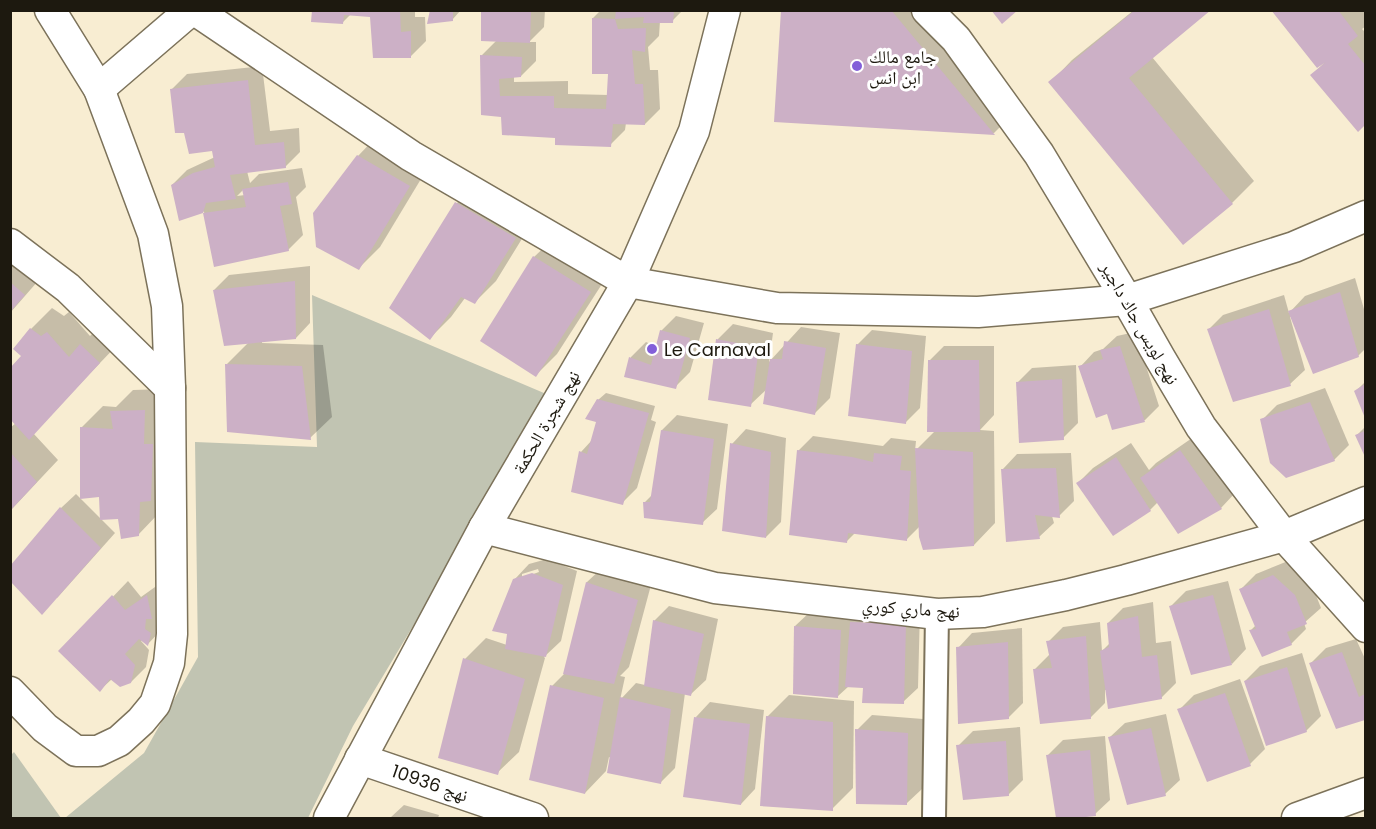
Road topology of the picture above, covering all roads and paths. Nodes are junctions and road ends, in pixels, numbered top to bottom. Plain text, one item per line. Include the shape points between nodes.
1 (50, 10) edge
2 (193, 10) edge
3 (725, 10) edge
4 (927, 10) edge
5 (99, 89) junction
6 (1365, 216) edge
7 (10, 244) edge
8 (628, 282) junction
9 (1127, 300) junction
10 (170, 388) junction
11 (1365, 502) edge
12 (484, 528) junction
13 (1284, 536) junction
14 (937, 614) junction
15 (1365, 627) edge
16 (10, 692) edge
17 (360, 759) junction
18 (1365, 793) edge
19 (328, 819) edge
20 (533, 819) edge
21 (934, 819) edge
22 (1297, 819) edge

1 - 5 street
2 - 5 street
2 - 8 street via 411,156
3 - 8 street, نهج شجرة الحكمة via 694,131
4 - 9 street, نهج لويس جاك داجير via 956,39 1039,153
5 - 10 street via 153,234 167,306
6 - 9 street via 1294,248
7 - 10 street via 68,288
8 - 9 street via 777,308 978,312
8 - 12 street, نهج شجرة الحكمة
9 - 13 street, نهج لويس جاك داجير via 1201,427
10 - 16 street via 172,634 169,663 155,704 119,741 98,751 76,752 45,728
11 - 13 street, نهج ماري كوري
12 - 14 street, نهج ماري كوري via 715,588
12 - 17 street, نهج شجرة الحكمة
13 - 14 street, نهج ماري كوري via 1066,595 983,612
13 - 15 street, نهج لويس جاك داجير
14 - 21 street
17 - 19 street, نهج شجرة الحكمة
17 - 20 street, نهج 10936
18 - 22 street

